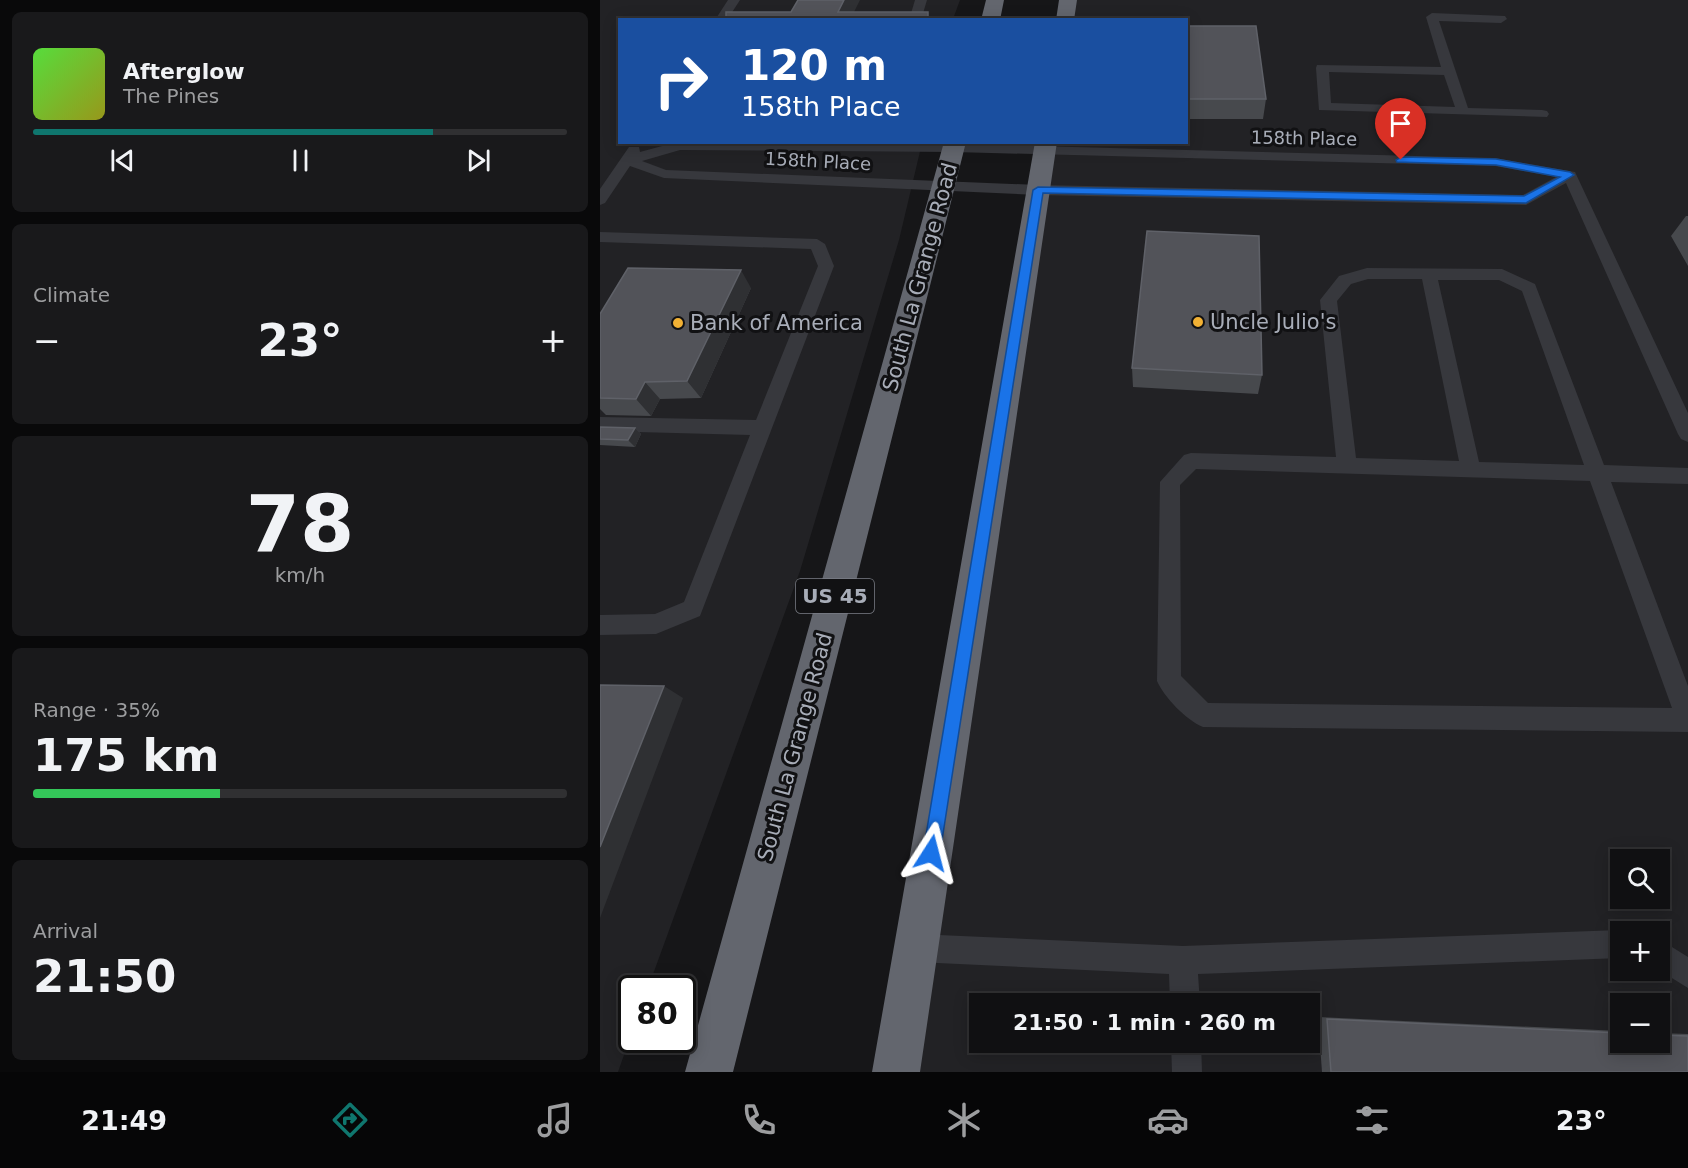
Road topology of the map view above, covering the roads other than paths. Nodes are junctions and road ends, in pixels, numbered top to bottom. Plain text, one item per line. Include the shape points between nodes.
1 (734, 0) edge
2 (921, 0) edge
3 (995, 0) edge
4 (1068, 0) edge
5 (722, 18) edge
6 (916, 18) edge
7 (990, 18) edge
8 (1065, 18) edge
9 (1501, 19) dead end
10 (1449, 71) junction
11 (1463, 111) junction
12 (1542, 114) dead end
13 (638, 144) edge
14 (1046, 147) edge
15 (951, 159) edge
16 (627, 160) junction
17 (1570, 175) junction
18 (1038, 190) junction
19 (600, 200) edge
20 (600, 237) edge
21 (1429, 274) junction
22 (600, 424) edge
23 (763, 428) junction
24 (1688, 434) edge
25 (1347, 465) junction
26 (1471, 470) junction
27 (1597, 473) junction
28 (1688, 476) edge
29 (600, 625) edge
30 (1688, 719) edge
31 (1610, 944) edge
32 (916, 948) junction
33 (1183, 960) junction
34 (1670, 961) edge
35 (1688, 974) edge
36 (1184, 993) edge
37 (1186, 1053) edge
38 (709, 1072) edge
39 (896, 1072) edge
40 (1187, 1072) edge

1 - 5 lane
2 - 6 lane
3 - 7 highway
4 - 8 highway
9 - 10 lane via 1432,16
10 - 11 lane
10 - 11 lane via 1322,68 1324,107
11 - 12 lane
13 - 16 lane
14 - 15 lane, 158th Place
14 - 17 lane, 158th Place via 1496,162
14 - 18 highway
15 - 16 lane, 158th Place via 680,146
15 - 16 lane, 158th Place via 664,174
15 - 18 lane, 158th Place
15 - 38 highway, South La Grange Road / US 45
16 - 19 lane
17 - 18 lane, 158th Place via 1526,200
17 - 24 lane
18 - 32 highway
20 - 23 lane via 817,244 826,266
21 - 25 lane via 1367,273 1345,280 1328,300
21 - 26 lane
21 - 27 lane via 1502,275 1529,288
22 - 23 lane
23 - 29 lane via 692,609 656,624
25 - 26 lane
25 - 30 lane via 1191,461 1170,482 1169,681 1203,715
26 - 27 lane
27 - 28 lane
27 - 30 lane
31 - 33 lane
32 - 33 lane
32 - 39 highway
33 - 36 lane
34 - 35 lane
37 - 40 lane

